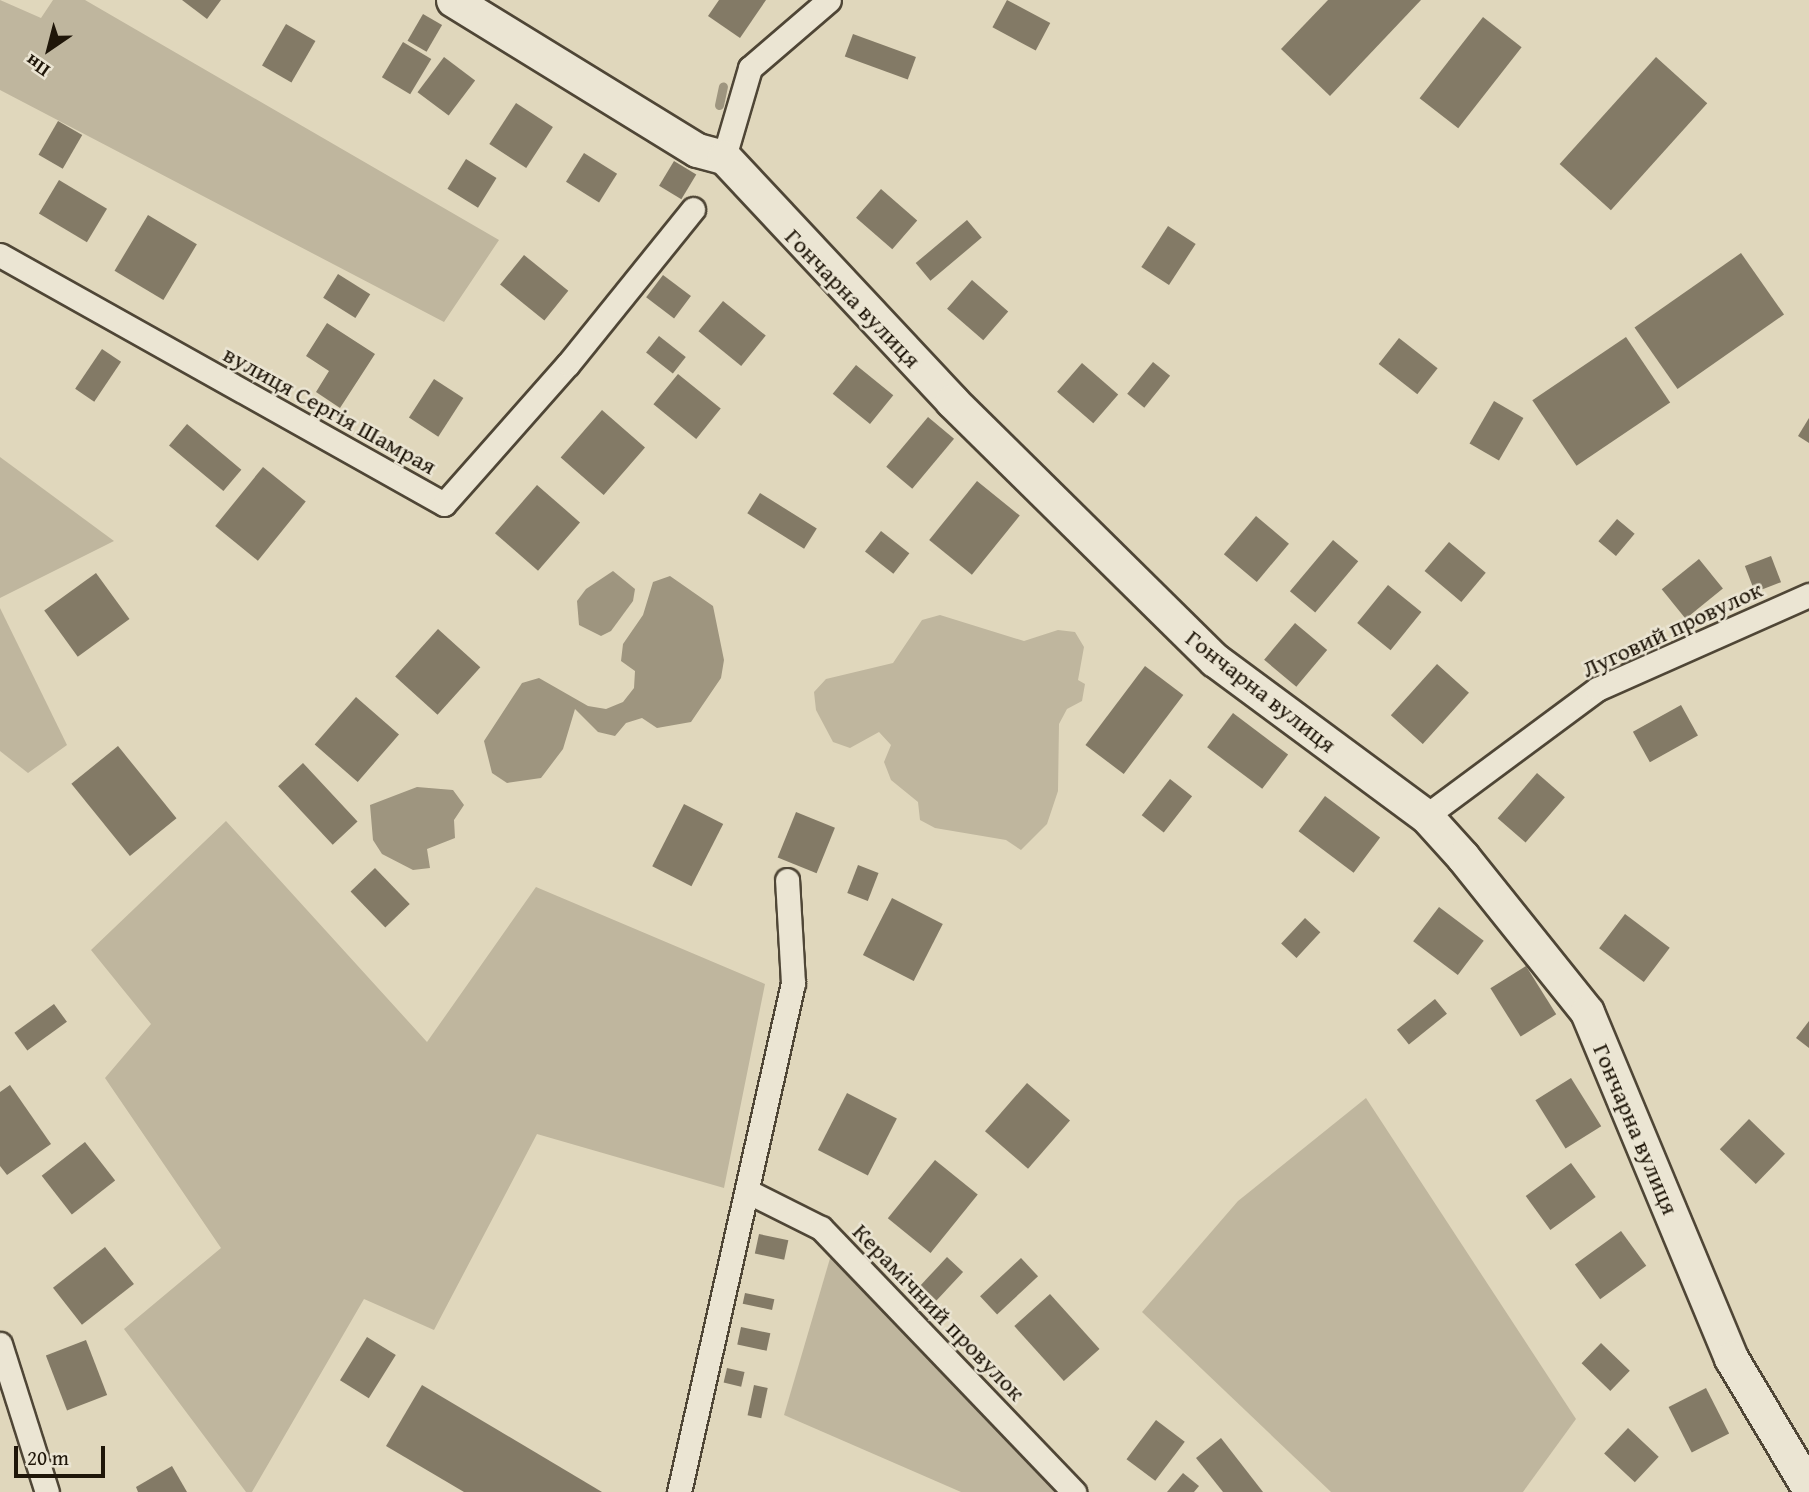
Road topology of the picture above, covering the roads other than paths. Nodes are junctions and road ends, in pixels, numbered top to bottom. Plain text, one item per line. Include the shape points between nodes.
1 (453, 0) edge
2 (829, 0) edge
3 (724, 158) junction
4 (692, 209) dead end
5 (0, 255) edge
6 (1809, 595) edge
7 (1426, 817) junction
8 (787, 880) dead end
9 (749, 1192) junction
10 (0, 1344) edge
11 (1809, 1489) edge
12 (47, 1492) edge
13 (679, 1492) edge
14 (1074, 1492) edge

1 - 3 street, Гончарна вулиця via 697,150
2 - 3 street via 750,68
3 - 7 street, Гончарна вулиця via 952,401 1215,660
4 - 5 street, вулиця Сергія Шамрая via 568,364 444,504
6 - 7 street, Луговий провулок via 1597,689
7 - 11 street, Гончарна вулиця via 1587,1012 1731,1358
8 - 9 street via 793,983 752,1150
9 - 13 street
9 - 14 street, Керамічний провулок via 821,1228
10 - 12 street

